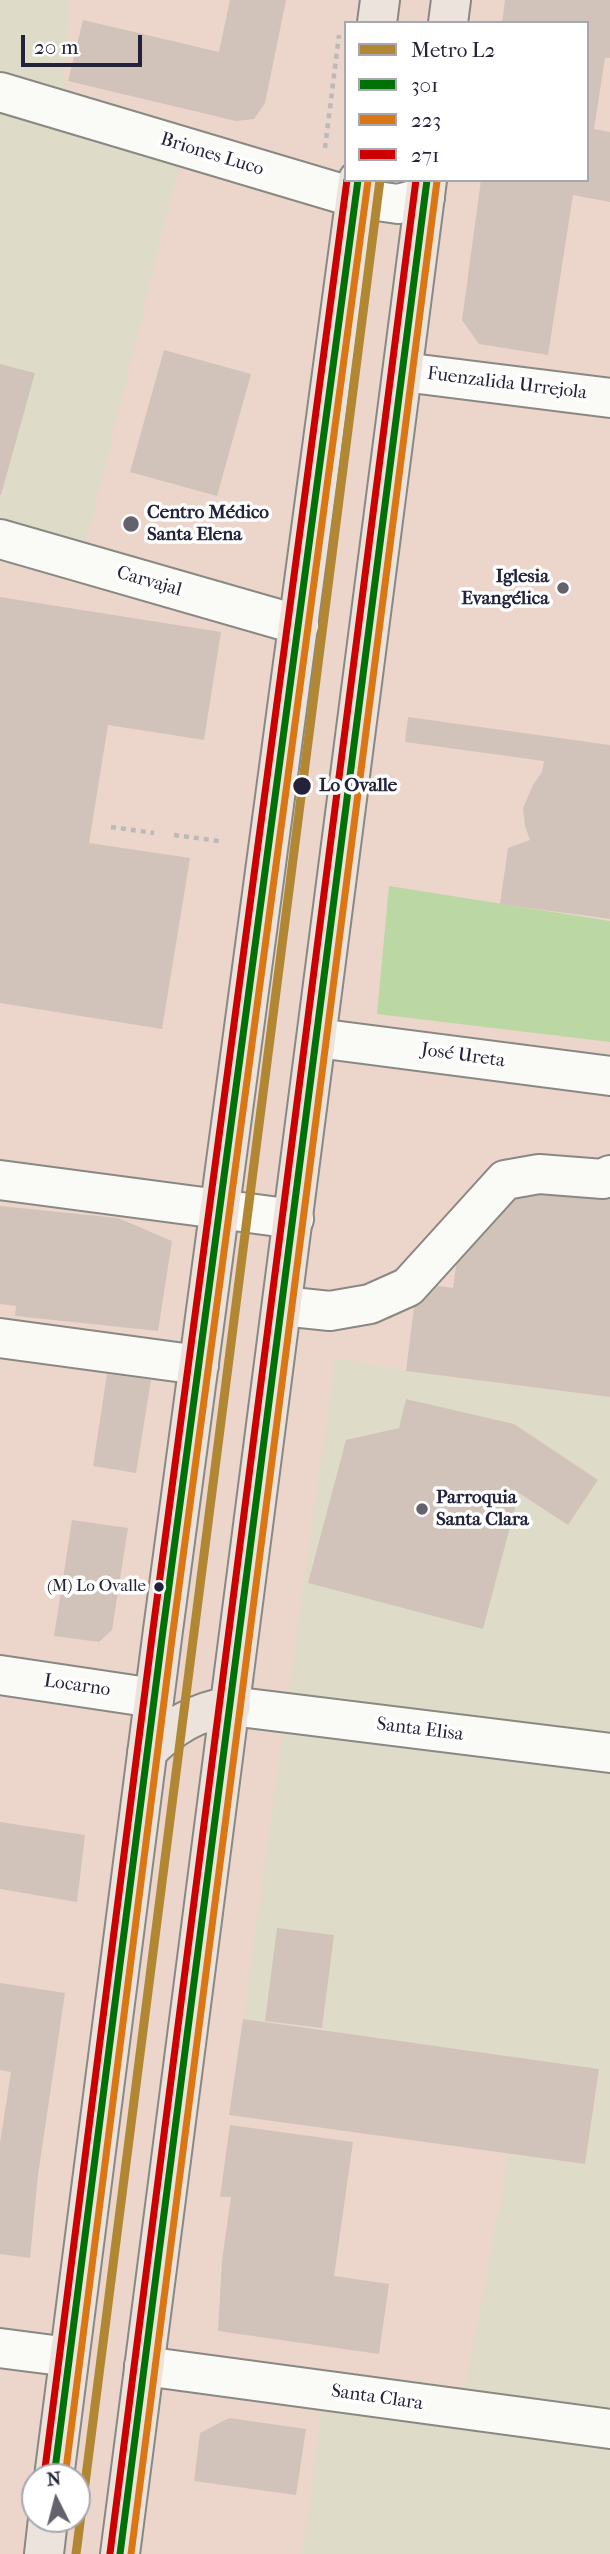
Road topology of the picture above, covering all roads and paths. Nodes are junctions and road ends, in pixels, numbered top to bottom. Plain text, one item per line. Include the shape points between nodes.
1 (380, 0) edge
2 (451, 0) edge
3 (377, 21) edge
4 (448, 21) edge
5 (0, 92) edge
6 (357, 189) edge
7 (426, 189) edge
8 (403, 372) junction
9 (610, 398) edge
10 (0, 539) edge
11 (299, 625) junction
12 (111, 827) dead end
13 (154, 833) dead end
14 (174, 835) dead end
15 (219, 841) dead end
16 (317, 1038) junction
17 (610, 1076) edge
18 (610, 1175) edge
19 (0, 1180) edge
20 (220, 1209) junction
21 (294, 1219) junction
22 (282, 1306) junction
23 (0, 1338) edge
24 (199, 1365) junction
25 (0, 1675) edge
26 (154, 1698) junction
27 (231, 1706) junction
28 (147, 1752) junction
29 (610, 1753) edge
30 (0, 2348) edge
31 (69, 2357) junction
32 (144, 2366) junction
33 (610, 2429) edge
34 (56, 2463) edge
35 (46, 2533) edge
36 (44, 2554) edge
37 (120, 2554) edge

1 - 3 main road
2 - 4 main road
5 - 6 street, Briones Luco
6 - 7 street, Briones Luco via 398,204
6 - 11 main road
7 - 8 main road
8 - 9 street, Fuenzalida Urrejola
8 - 16 main road
10 - 11 street, Carvajal
11 - 20 main road
12 - 13 path
14 - 15 path
16 - 17 street, José Ureta
16 - 21 main road
18 - 22 street via 603,1179 539,1174 505,1180 408,1287 370,1304 330,1311
19 - 20 street
20 - 21 street
20 - 24 main road
21 - 22 main road
22 - 27 main road
23 - 24 street
24 - 26 main road
25 - 26 street, Locarno
26 - 28 main road
27 - 28 main road via 188,1717
27 - 29 street, Santa Elisa
27 - 32 main road
28 - 31 main road
30 - 31 street
31 - 34 main road
32 - 33 street, Santa Clara
32 - 37 main road
35 - 36 main road

